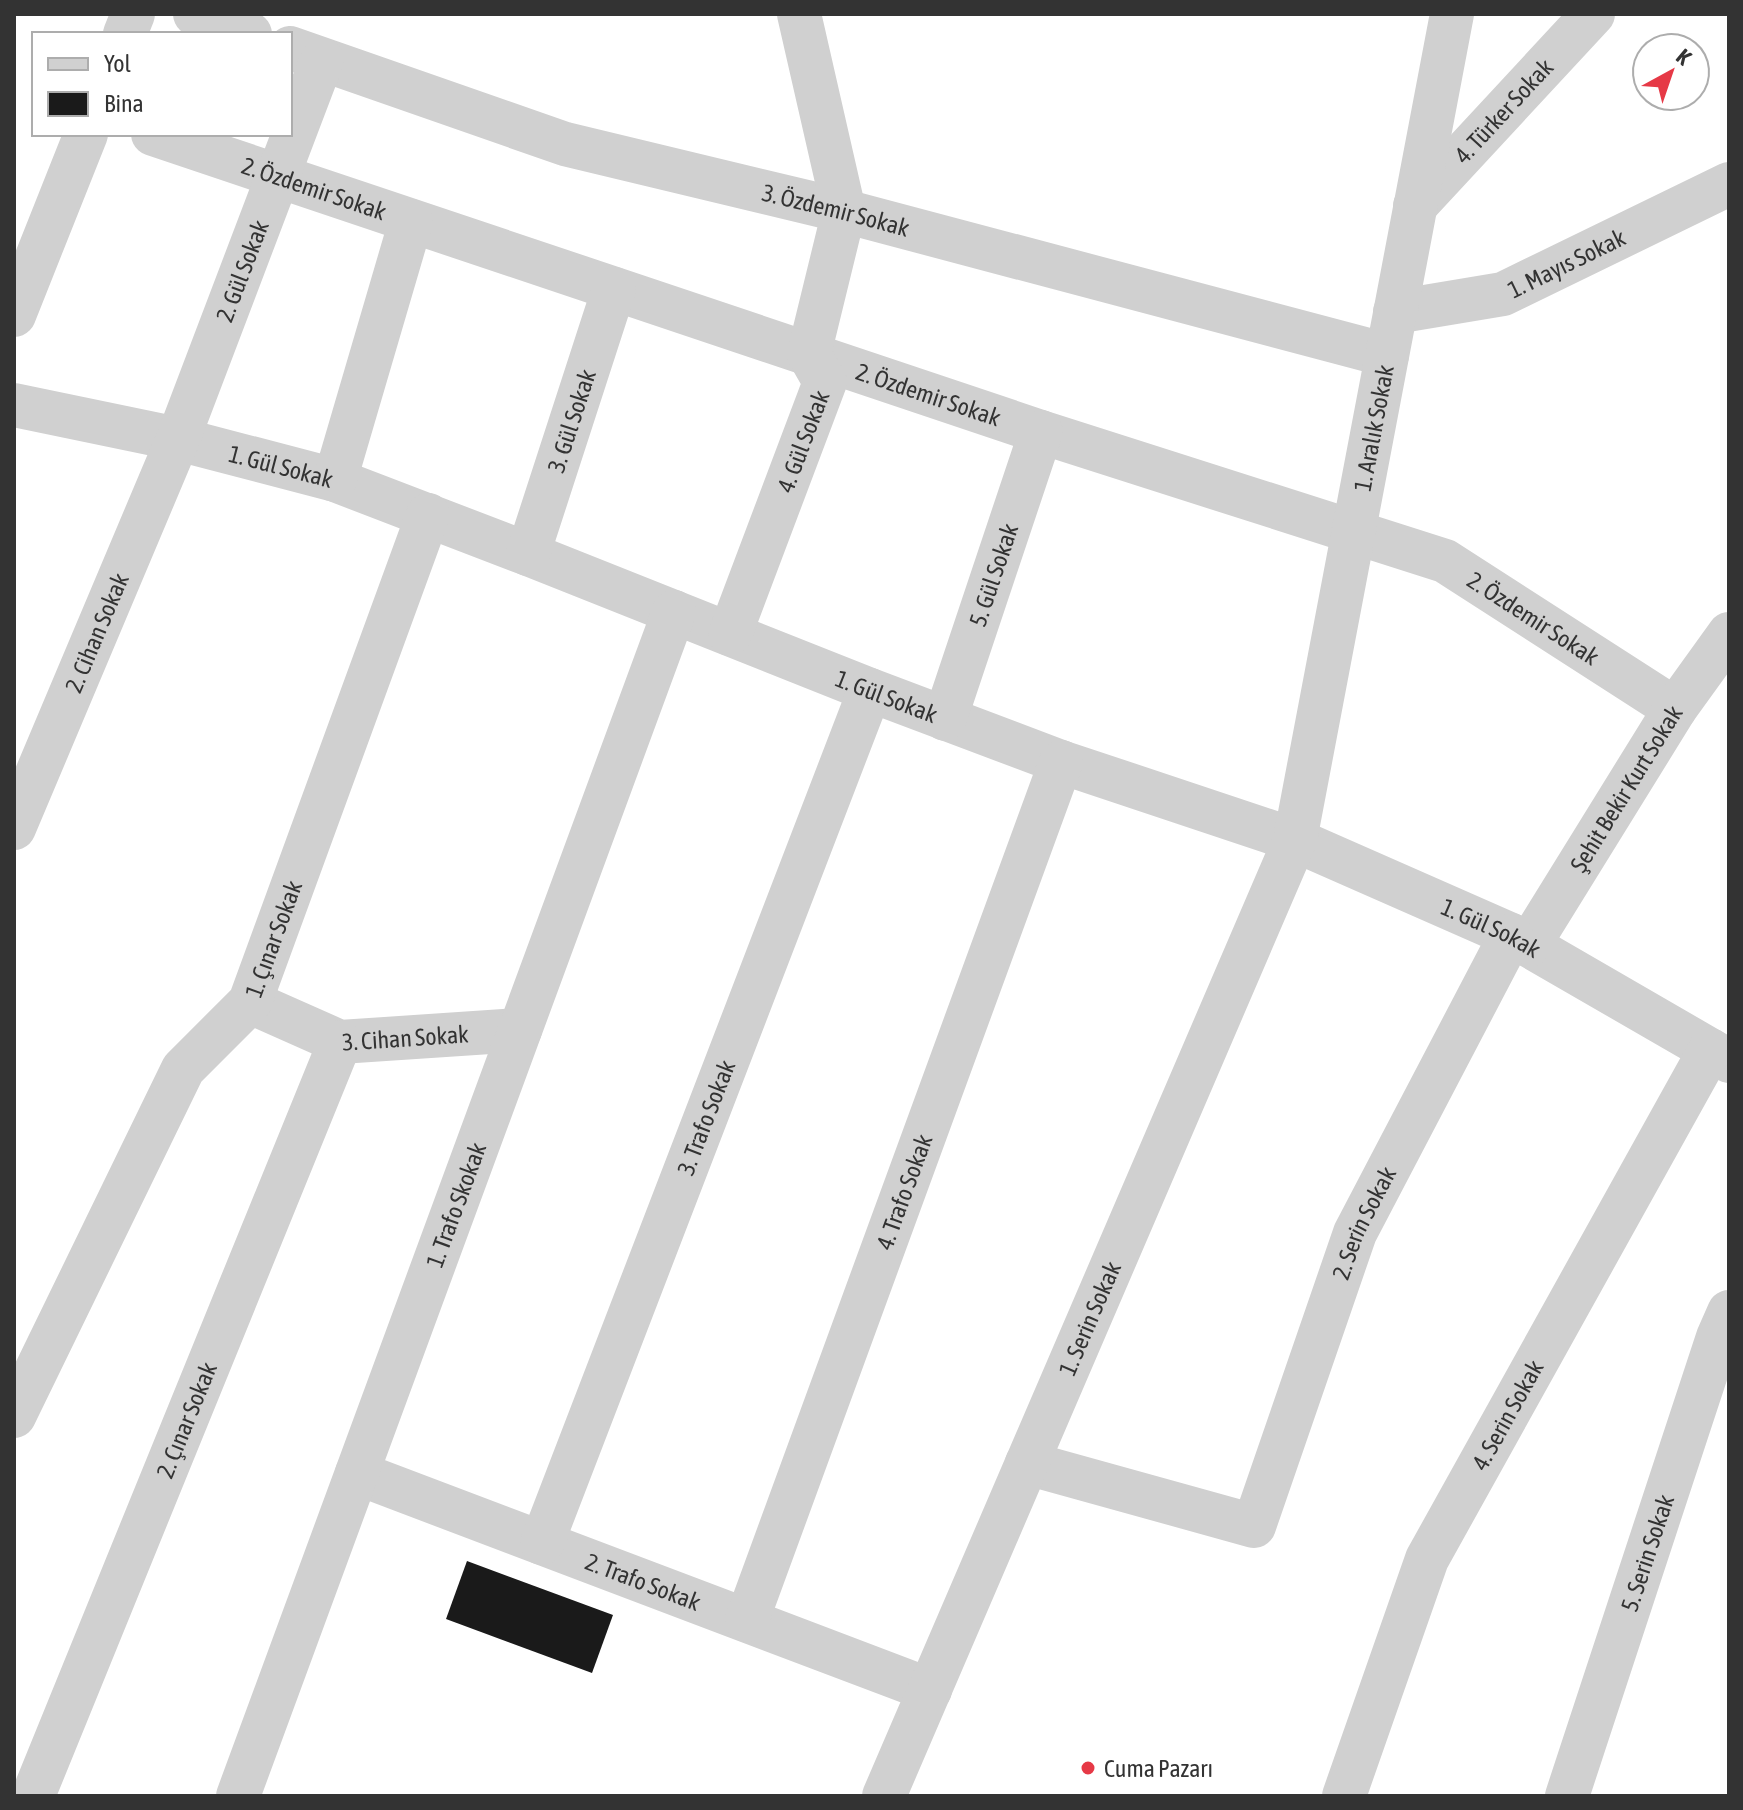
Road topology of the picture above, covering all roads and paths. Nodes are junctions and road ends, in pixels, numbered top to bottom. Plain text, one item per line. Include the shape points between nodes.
1 (195, 14) edge
2 (799, 14) edge
3 (1452, 14) edge
4 (1593, 14) edge
5 (244, 32) edge
6 (306, 54) edge
7 (292, 115) edge
8 (85, 136) edge
9 (159, 136) edge
10 (287, 136) edge
11 (278, 176) junction
12 (1729, 184) edge
13 (1415, 206) junction
14 (844, 211) junction
15 (411, 221) junction
16 (614, 289) junction
17 (1395, 312) junction
18 (14, 315) edge
19 (809, 354) junction
20 (1387, 355) junction
21 (14, 405) edge
22 (1041, 432) junction
23 (178, 439) junction
24 (335, 480) junction
25 (428, 515) junction
26 (1354, 532) junction
27 (528, 554) junction
28 (674, 612) junction
29 (730, 634) junction
30 (1729, 634) edge
31 (870, 690) junction
32 (1675, 709) junction
33 (945, 719) junction
34 (1061, 762) junction
35 (14, 828) edge
36 (1295, 840) junction
37 (1520, 940) junction
38 (250, 1002) junction
39 (520, 1030) junction
40 (340, 1042) junction
41 (1724, 1057) edge
42 (1729, 1312) edge
43 (14, 1416) edge
44 (1027, 1463) junction
45 (357, 1473) junction
46 (542, 1543) junction
47 (747, 1620) junction
48 (930, 1690) junction
49 (33, 1796) edge
50 (238, 1796) edge
51 (884, 1796) edge
52 (1344, 1796) edge
53 (1567, 1796) edge

1 - 5 street
2 - 14 street, 4. Gül Sokak
3 - 13 street, 1. Aralık Sokak
4 - 13 street, 4. Türker Sokak
6 - 7 street, 2. Gül Sokak
6 - 14 street, 3. Özdemir Sokak via 565,144
8 - 18 street
9 - 11 street, 2. Özdemir Sokak
10 - 11 street, 2. Gül Sokak
11 - 15 street, 2. Özdemir Sokak
11 - 23 street, 2. Gül Sokak
12 - 17 street, 1. Mayıs Sokak via 1503,294
13 - 17 street, 1. Aralık Sokak
14 - 19 street, 4. Gül Sokak
14 - 20 street, 3. Özdemir Sokak
15 - 16 street, 2. Özdemir Sokak
15 - 24 street
16 - 19 street, 2. Özdemir Sokak
16 - 27 street, 3. Gül Sokak
17 - 20 street, 1. Aralık Sokak
19 - 22 street, 2. Özdemir Sokak
19 - 29 street, 4. Gül Sokak via 825,382
20 - 26 street, 1. Aralık Sokak
21 - 23 street, 1. Gül Sokak
22 - 26 street, 2. Özdemir Sokak
22 - 33 street, 5. Gül Sokak
23 - 24 street, 1. Gül Sokak
23 - 35 street, 2. Cihan Sokak
24 - 25 street, 1. Gül Sokak
25 - 27 street, 1. Gül Sokak
25 - 38 street, 1. Çınar Sokak
26 - 32 street, 2. Özdemir Sokak via 1445,561
26 - 36 street, 1. Aralık Sokak
27 - 28 street, 1. Gül Sokak
28 - 29 street, 1. Gül Sokak
28 - 39 street, 1. Trafo Skokak
29 - 31 street, 1. Gül Sokak
30 - 32 street, Şehit Bekir Kurt Sokak
31 - 33 street, 1. Gül Sokak
31 - 46 street, 3. Trafo Sokak
32 - 37 street, Şehit Bekir Kurt Sokak
33 - 34 street, 1. Gül Sokak
34 - 36 street, 1. Gül Sokak
34 - 47 street, 4. Trafo Sokak
36 - 37 street, 1. Gül Sokak
36 - 44 street, 1. Serin Sokak
37 - 41 street, 1. Gül Sokak
37 - 44 street, 2. Serin Sokak via 1355,1233 1254,1526
38 - 40 street, 3. Cihan Sokak
38 - 43 street, 1. Çınar Sokak via 183,1069
39 - 40 street, 3. Cihan Sokak
39 - 45 street, 1. Trafo Skokak
40 - 49 street, 2. Çınar Sokak
41 - 52 street, 4. Serin Sokak via 1427,1559
42 - 53 street, 5. Serin Sokak
44 - 48 street, 1. Serin Sokak
45 - 46 street, 2. Trafo Sokak
45 - 50 street, 1. Trafo Skokak
46 - 47 street, 2. Trafo Sokak
47 - 48 street, 2. Trafo Sokak
48 - 51 street, 1. Serin Sokak

